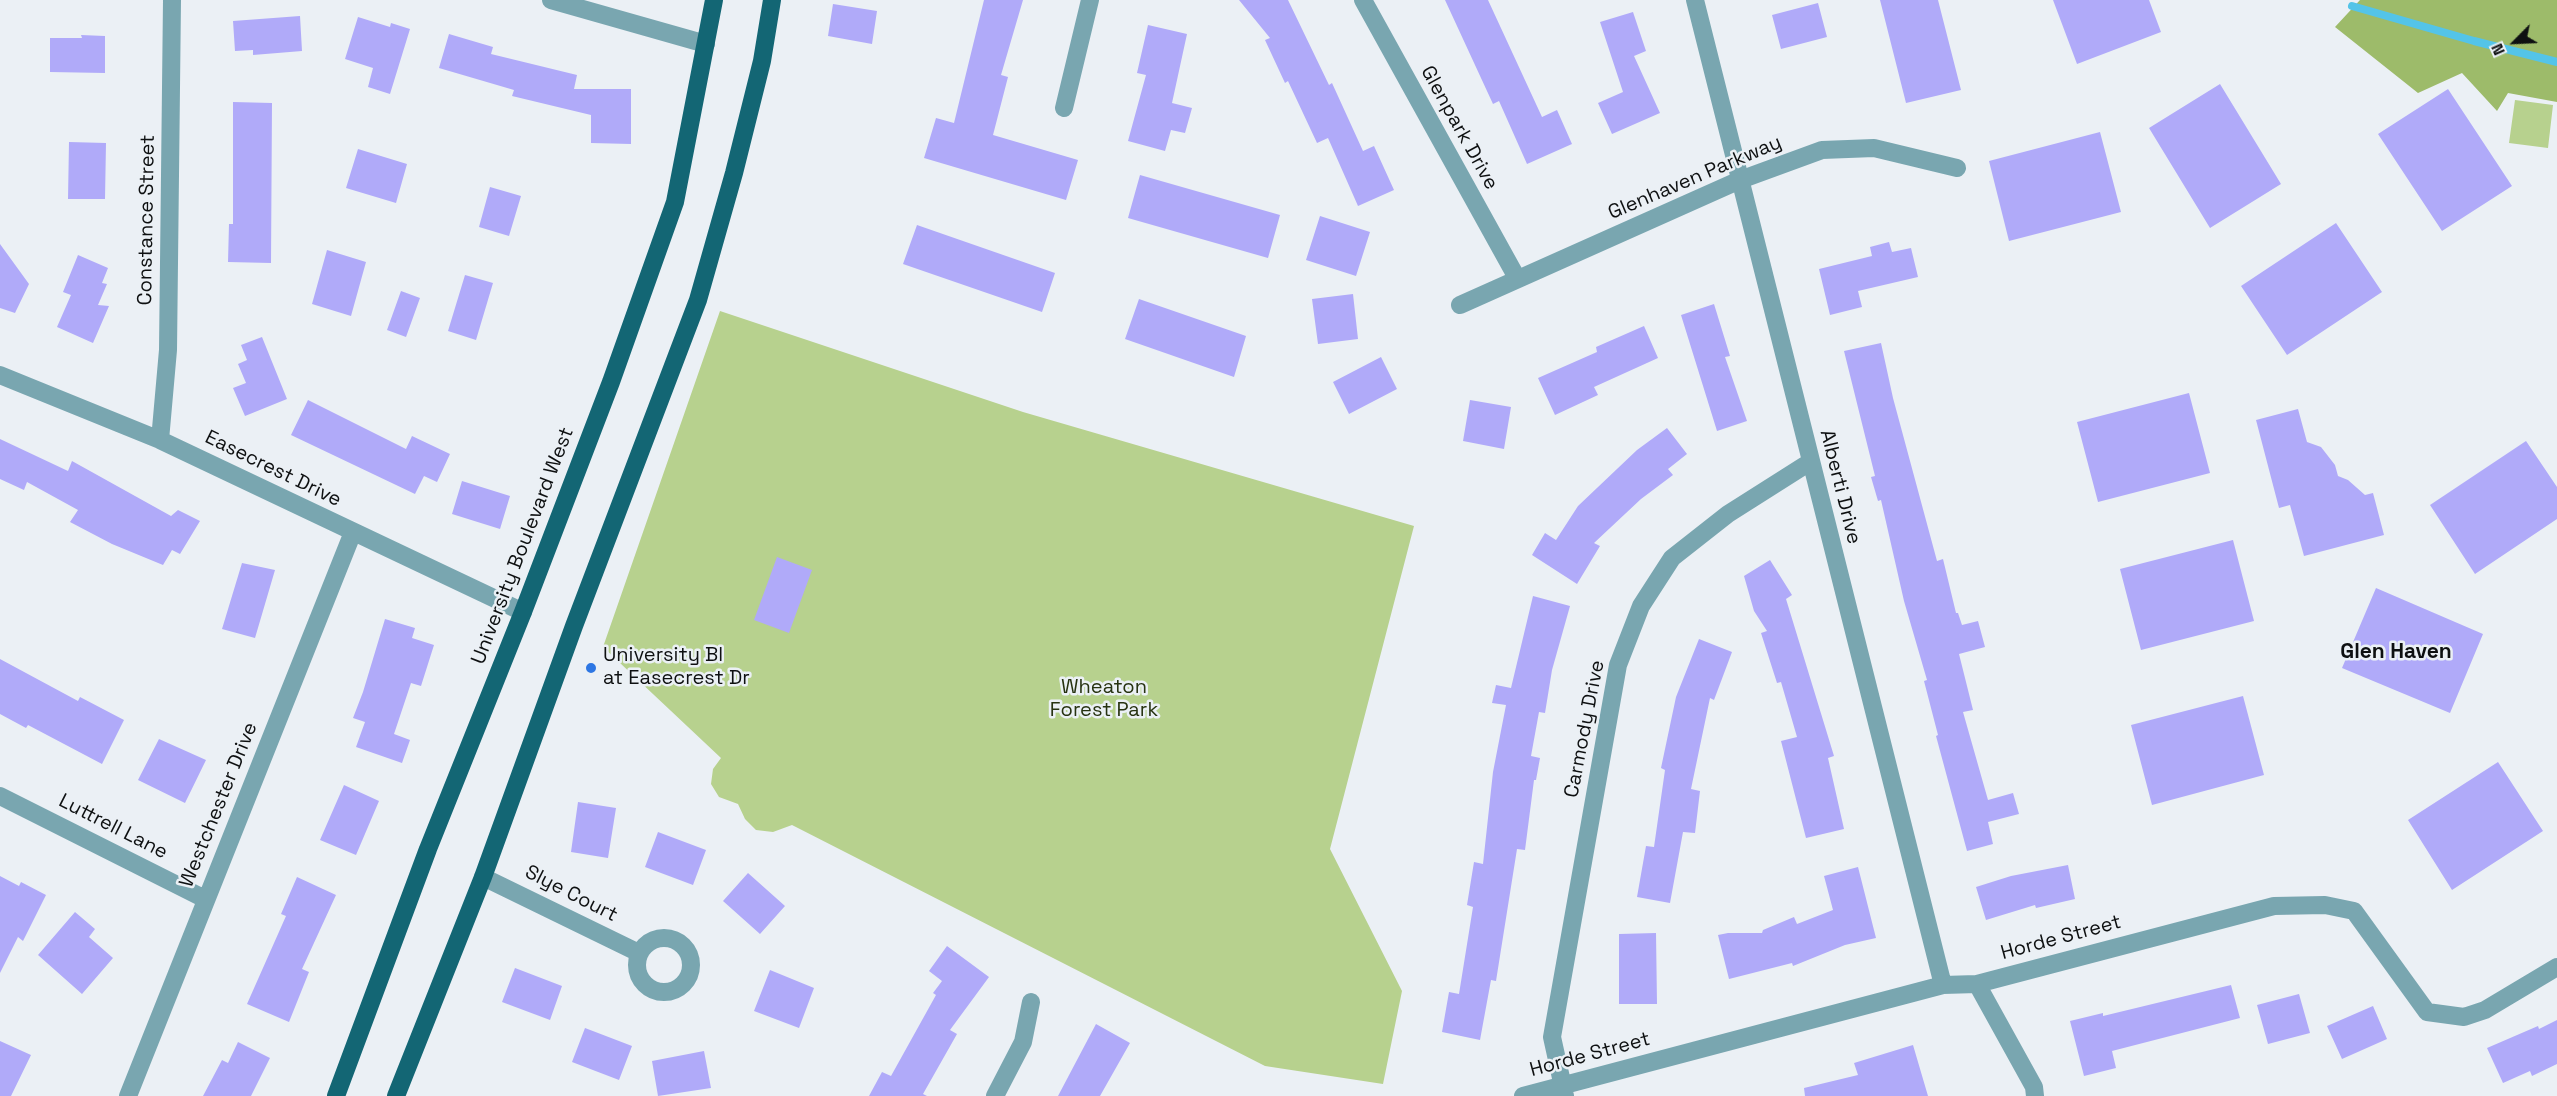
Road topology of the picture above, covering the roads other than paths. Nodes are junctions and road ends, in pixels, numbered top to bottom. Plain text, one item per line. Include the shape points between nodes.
1 (172, 0) edge
2 (551, 0) edge
3 (714, 0) edge
4 (772, 0) edge
5 (1090, 0) edge
6 (1363, 0) edge
7 (1695, 0) edge
8 (706, 44) junction
9 (1064, 108) dead end
10 (1957, 168) dead end
11 (1740, 180) junction
12 (1517, 278) junction
13 (1460, 305) dead end
14 (0, 375) edge
15 (160, 440) junction
16 (1810, 462) junction
17 (353, 532) junction
18 (523, 612) junction
19 (0, 796) edge
20 (483, 877) junction
21 (205, 899) junction
22 (639, 953) dead end
23 (2557, 967) edge
24 (1977, 984) junction
25 (1943, 985) junction
26 (1030, 1002) dead end
27 (1564, 1091) edge
28 (128, 1096) edge
29 (336, 1096) edge
30 (396, 1096) edge
31 (995, 1096) edge
32 (1523, 1096) edge
33 (2035, 1096) edge

1 - 15 street, Constance Street via 168,350
2 - 8 street
3 - 8 main road, University Boulevard West
4 - 20 main road via 757,84 699,300
5 - 9 street
6 - 12 street, Glenpark Drive
7 - 11 street, Alberti Drive
8 - 18 main road, University Boulevard West via 675,202
10 - 11 street, Glenhaven Parkway via 1874,148 1822,150
11 - 12 street, Glenhaven Parkway
11 - 16 street, Alberti Drive
12 - 13 street, Glenhaven Parkway
14 - 15 street, Easecrest Drive
15 - 17 street, Easecrest Drive
16 - 25 street, Alberti Drive
16 - 27 street, Carmody Drive via 1728,514 1672,558 1641,606 1618,665 1552,1037
17 - 18 street, Easecrest Drive
17 - 21 street, Westchester Drive
18 - 29 main road, University Boulevard West via 428,849
19 - 21 street, Luttrell Lane
20 - 22 street, Slye Court
20 - 30 main road
21 - 28 street, Westchester Drive
23 - 24 street, Horde Street via 2485,1010 2464,1017 2427,1012 2354,911 2325,905 2274,906
24 - 25 street, Horde Street
24 - 33 street via 2034,1087
25 - 27 street, Horde Street
26 - 31 street via 1023,1042
27 - 32 street, Horde Street

